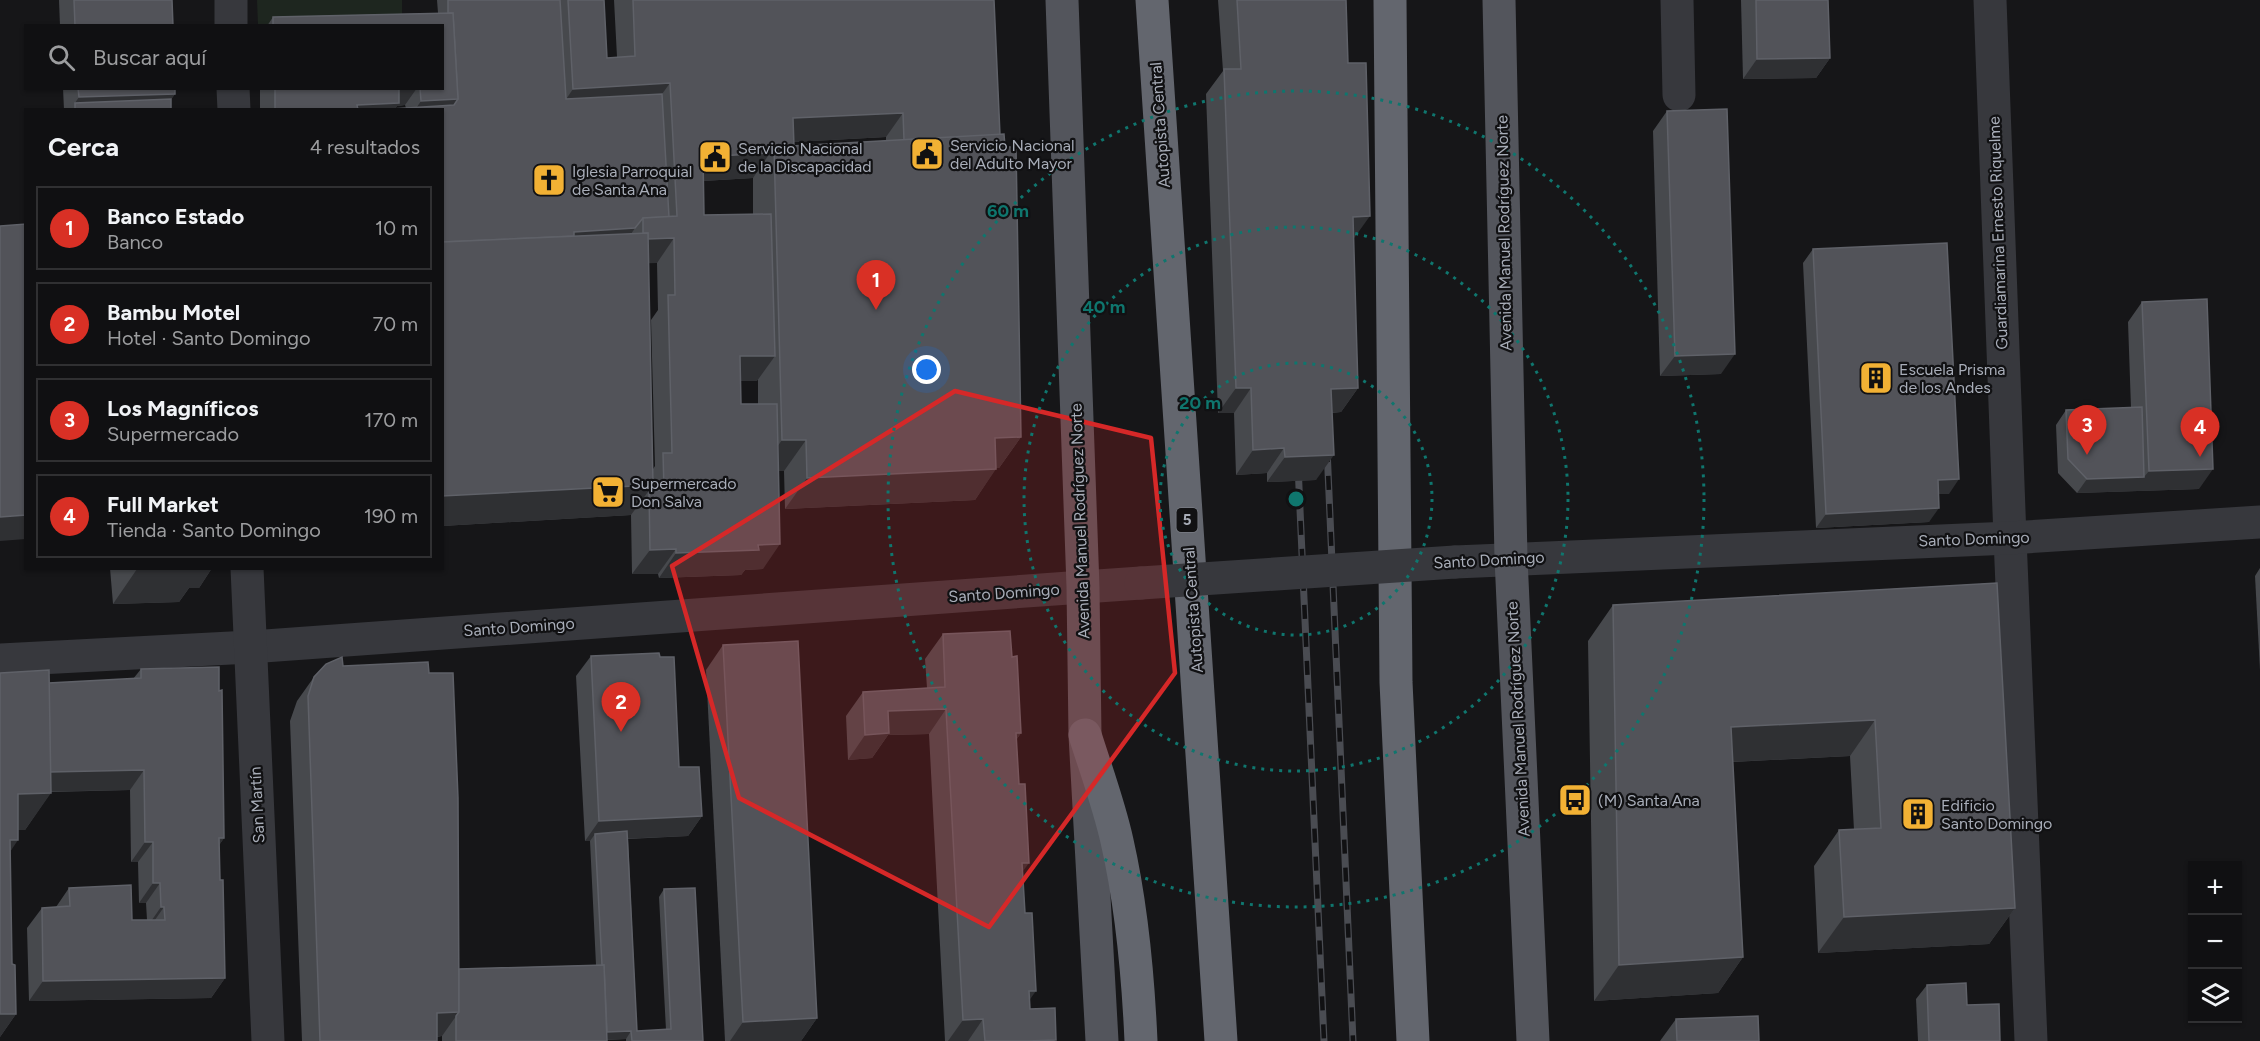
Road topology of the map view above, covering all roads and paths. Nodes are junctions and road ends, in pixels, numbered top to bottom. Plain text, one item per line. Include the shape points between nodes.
1 (231, 0) edge
2 (1062, 0) edge
3 (1152, 0) edge
4 (1390, 0) edge
5 (1498, 0) edge
6 (1677, 0) edge
7 (1990, 0) edge
8 (231, 24) edge
9 (233, 90) edge
10 (1679, 95) dead end
11 (234, 108) edge
12 (2260, 522) edge
13 (2010, 538) junction
14 (1511, 558) junction
15 (248, 570) edge
16 (1083, 587) junction
17 (250, 647) junction
18 (0, 660) edge
19 (1085, 735) junction
20 (268, 1041) edge
21 (1102, 1041) edge
22 (1141, 1041) edge
23 (1221, 1041) edge
24 (1413, 1041) edge
25 (1533, 1041) edge
26 (2031, 1041) edge

1 - 8 street
2 - 16 main road, Avenida Manuel Rodríguez Norte
3 - 23 highway, Autopista Central / 5
4 - 24 highway via 1396,682
5 - 14 main road, Avenida Manuel Rodríguez Norte
6 - 10 street
7 - 13 street, Guardiamarina Ernesto Riquelme
9 - 11 street
12 - 13 street, Santo Domingo
13 - 14 street, Santo Domingo
13 - 26 street, Guardiamarina Ernesto Riquelme
14 - 16 street, Santo Domingo, bridge
14 - 25 main road, Avenida Manuel Rodríguez Norte
15 - 17 street, San Martín
16 - 17 street, Santo Domingo
16 - 19 main road, Avenida Manuel Rodríguez Norte
17 - 18 street, Santo Domingo
17 - 20 street, San Martín
19 - 21 main road, Avenida Manuel Rodríguez Norte
19 - 22 highway via 1117,840 1127,894 1139,988

